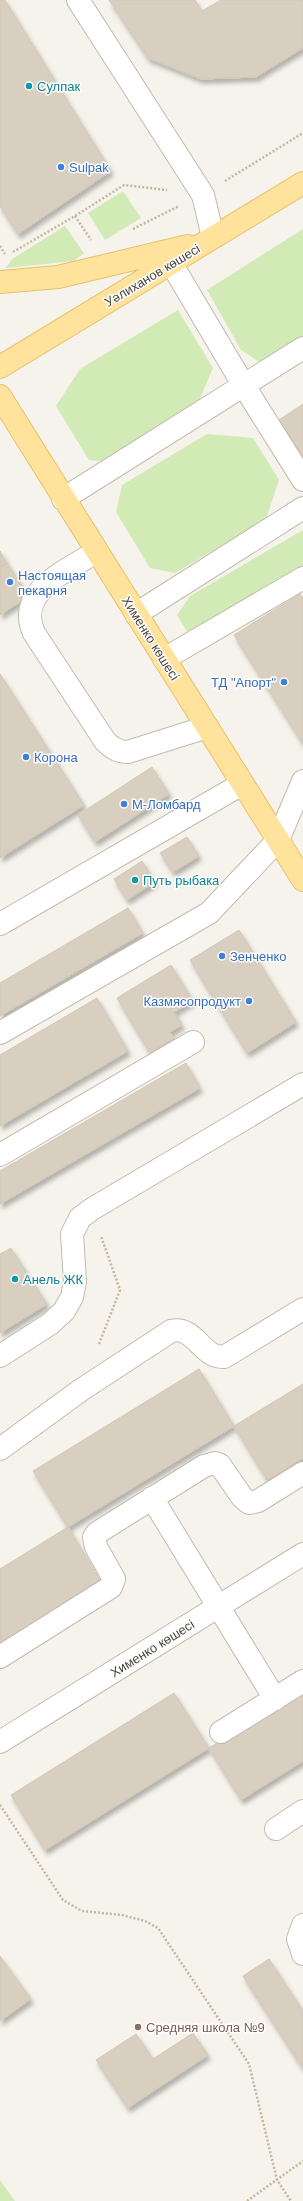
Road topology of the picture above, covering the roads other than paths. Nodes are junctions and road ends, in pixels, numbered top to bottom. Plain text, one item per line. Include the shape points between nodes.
1 (78, 0) edge
2 (303, 182) edge
3 (210, 239) junction
4 (171, 263) junction
5 (0, 282) edge
6 (303, 348) edge
7 (0, 367) edge
8 (244, 386) junction
9 (0, 396) edge
10 (303, 480) edge
11 (62, 498) junction
12 (303, 508) edge
13 (96, 552) junction
14 (303, 578) edge
15 (136, 614) junction
16 (164, 659) junction
17 (207, 727) junction
18 (303, 781) edge
19 (242, 784) junction
20 (278, 840) junction
21 (303, 880) edge
22 (0, 924) edge
23 (0, 1033) edge
24 (193, 1042) dead end
25 (303, 1084) edge
26 (0, 1155) edge
27 (303, 1309) edge
28 (0, 1356) edge
29 (0, 1449) edge
30 (303, 1473) edge
31 (152, 1498) junction
32 (303, 1554) edge
33 (218, 1607) junction
34 (0, 1657) edge
35 (303, 1681) edge
36 (275, 1699) junction
37 (221, 1732) dead end
38 (0, 1742) edge
39 (303, 1811) edge
40 (276, 1829) dead end
41 (303, 1925) edge
42 (303, 1954) edge

1 - 3 street via 203,195
2 - 3 main road, Уәлиханов көшесі
3 - 4 main road, Уәлиханов көшесі
3 - 5 main road via 58,277
4 - 7 main road, Уәлиханов көшесі
4 - 8 street
6 - 8 street
8 - 10 street
8 - 11 street
9 - 11 main road, Хименко көшесі
11 - 13 main road, Хименко көшесі
12 - 15 street
13 - 15 main road, Хименко көшесі
13 - 17 street via 47,583 38,592 29,615 34,633 112,748 120,752 132,751
14 - 16 street
15 - 16 main road, Хименко көшесі
16 - 17 main road, Хименко көшесі
17 - 19 main road, Хименко көшесі
18 - 20 street
19 - 20 main road, Хименко көшесі
19 - 22 street
20 - 21 main road, Хименко көшесі
20 - 23 street via 209,913
24 - 26 street
25 - 28 street via 80,1218 72,1234 75,1282 72,1297 64,1311 50,1324
27 - 29 street via 224,1357 208,1353 184,1331 171,1331 81,1390
30 - 31 street via 258,1501 249,1503 220,1465 210,1463
31 - 33 street
31 - 34 street via 100,1530 94,1538 96,1547 114,1579 111,1587
32 - 33 street, Хименко көшесі
33 - 36 street
33 - 38 street, Хименко көшесі
35 - 36 street
36 - 37 street
39 - 40 street
41 - 42 street via 298,1939

